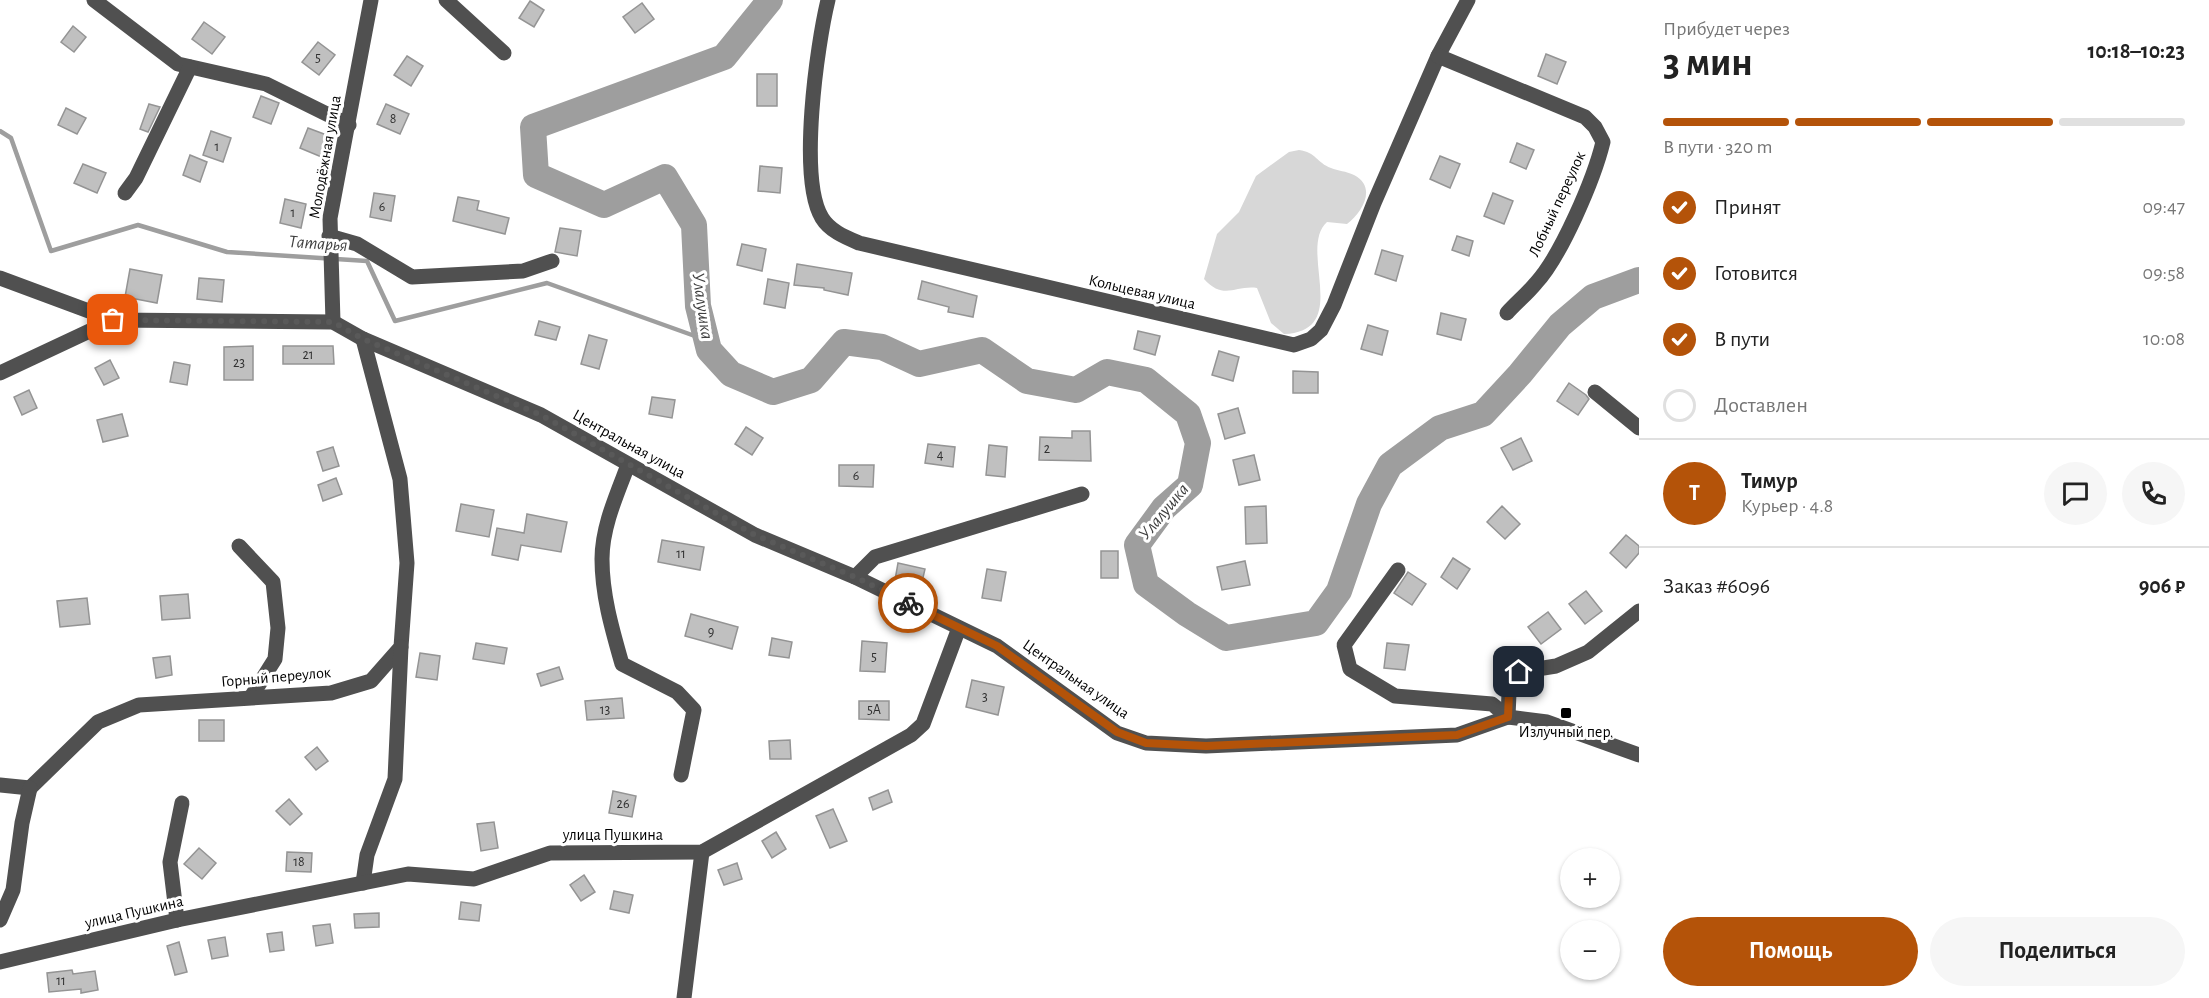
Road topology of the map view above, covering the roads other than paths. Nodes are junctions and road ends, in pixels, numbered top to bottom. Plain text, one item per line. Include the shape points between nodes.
1 (94, 0) edge
2 (370, 0) edge
3 (446, 0) edge
4 (828, 0) edge
5 (1468, 0) edge
6 (504, 53) dead end
7 (1438, 56) junction
8 (190, 67) junction
9 (349, 125) junction
10 (125, 193) dead end
11 (330, 241) junction
12 (552, 261) dead end
13 (0, 278) edge
14 (1507, 313) dead end
15 (113, 320) junction
16 (333, 322) junction
17 (363, 339) junction
18 (0, 372) edge
19 (1594, 392) dead end
20 (1639, 428) edge
21 (628, 465) junction
22 (1082, 494) dead end
23 (240, 546) dead end
24 (1398, 570) dead end
25 (855, 577) junction
26 (1639, 611) edge
27 (959, 628) junction
28 (401, 647) junction
29 (251, 697) junction
30 (1508, 717) junction
31 (1639, 755) edge
32 (681, 775) dead end
33 (0, 784) edge
34 (30, 788) junction
35 (182, 803) dead end
36 (702, 852) junction
37 (363, 883) junction
38 (177, 920) junction
39 (0, 921) edge
40 (0, 962) edge
41 (684, 998) edge

1 - 8 street via 178,64
2 - 9 street, Молодёжная улица
3 - 6 street
4 - 7 street, Кольцевая улица via 819,40 809,170 815,203 832,230 869,245 1294,345 1311,339 1321,330 1334,305
5 - 7 street, Кольцевая улица
7 - 14 street, Лобный переулок via 1585,117 1603,142 1552,260
8 - 9 street via 266,84
8 - 10 street
9 - 11 street, Молодёжная улица via 330,218
11 - 12 street via 357,244 412,277 523,271
11 - 16 street, Молодёжная улица
13 - 15 street, Центральная улица
15 - 16 street, Центральная улица
15 - 18 street
16 - 17 street, Центральная улица
17 - 21 street, Центральная улица via 541,415
17 - 28 street via 400,479 407,563
19 - 20 street
21 - 25 street, Центральная улица via 755,535
21 - 32 street via 611,510 602,557 607,612 622,664 677,692 694,710
22 - 25 street via 875,557
23 - 29 street via 273,582 279,628 275,658
24 - 30 street via 1344,645 1350,669 1395,696 1492,704
25 - 27 street, Центральная улица
26 - 30 street via 1588,652 1556,666 1519,672 1509,693
27 - 30 street, Центральная улица via 1005,651 1117,732 1146,743 1206,746 1457,735
27 - 36 street, улица Пушкина via 923,724 911,735
28 - 29 street, Горный переулок via 371,681 331,693
28 - 37 street via 395,779 367,855
29 - 34 street, Горный переулок via 128,709 98,722
30 - 31 street via 1547,722
33 - 34 street
34 - 39 street via 13,890
35 - 38 street via 170,862
36 - 37 street, улица Пушкина via 550,853 474,879 408,874
36 - 41 street
37 - 38 street, улица Пушкина
38 - 40 street, улица Пушкина

